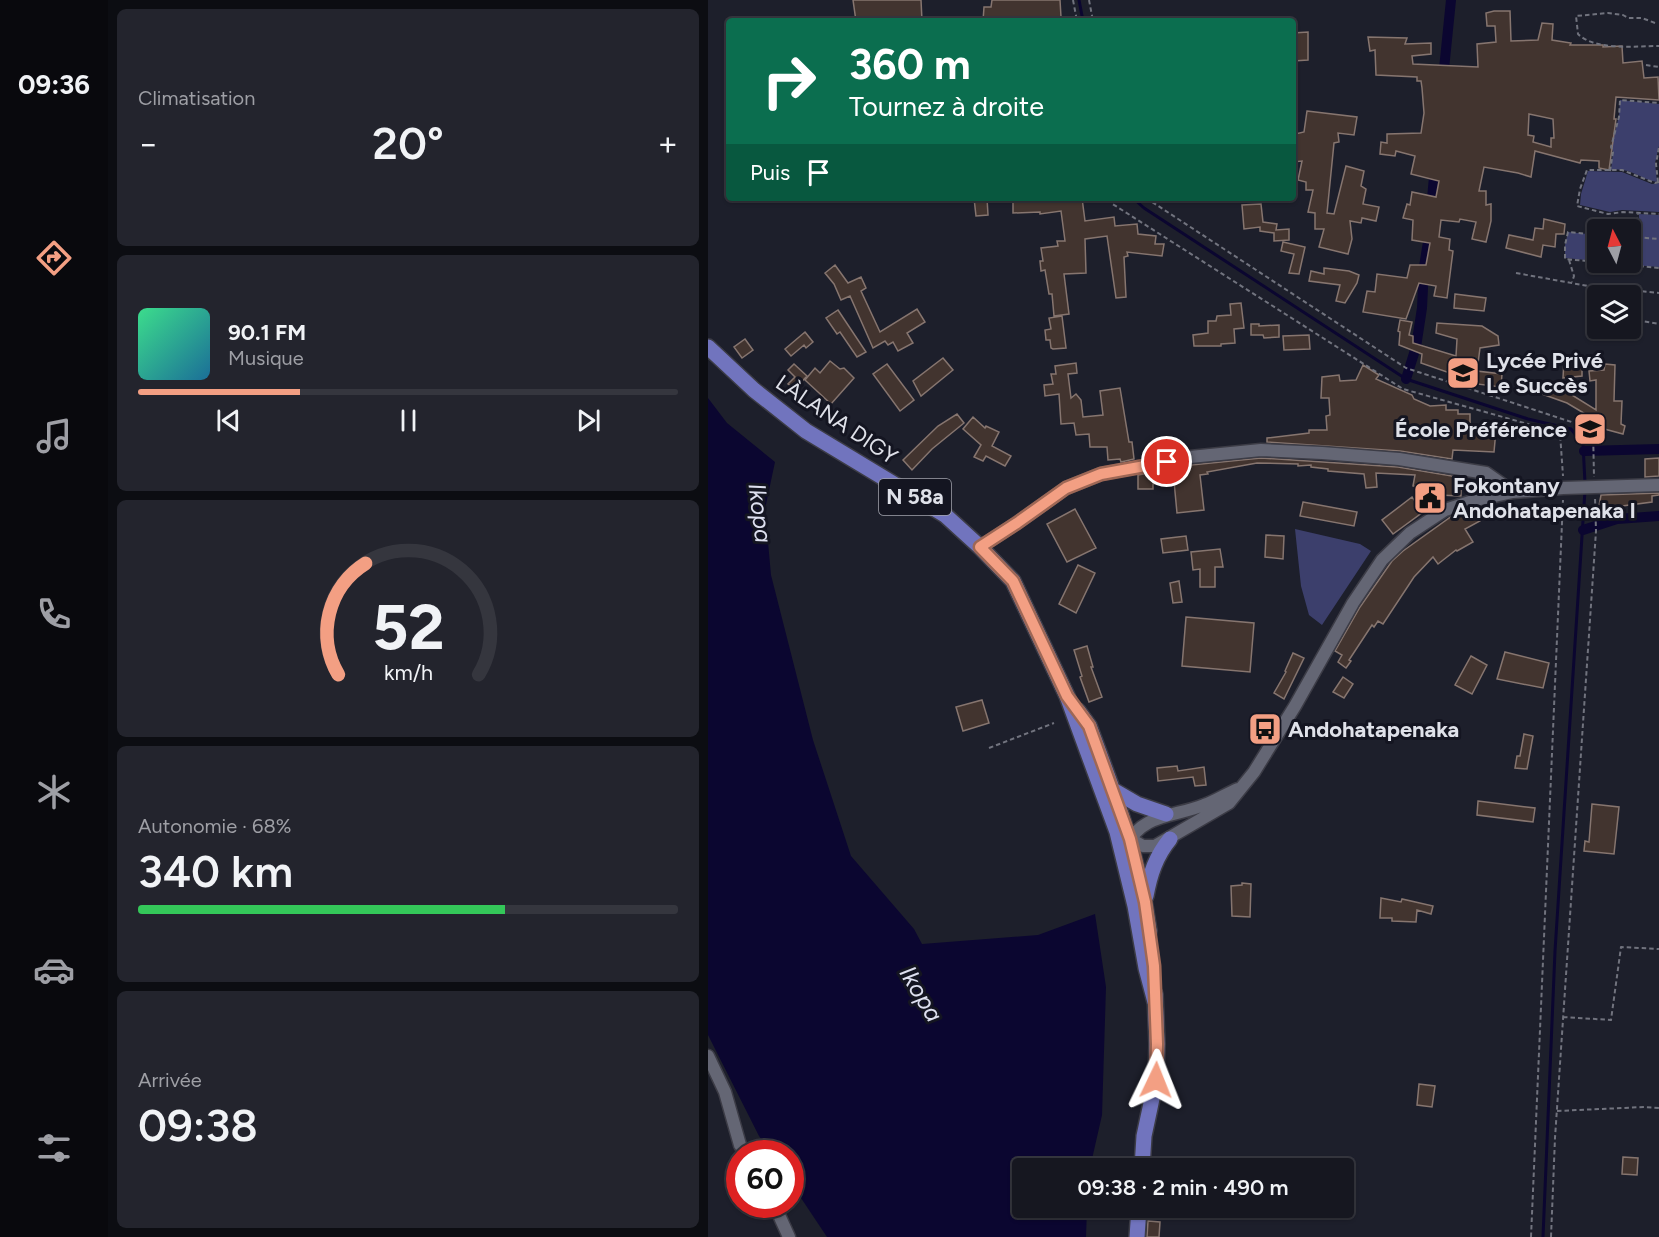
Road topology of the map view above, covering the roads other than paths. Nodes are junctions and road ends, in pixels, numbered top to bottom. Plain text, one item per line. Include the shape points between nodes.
1 (708, 346) edge
2 (1659, 485) edge
3 (1513, 492) junction
4 (980, 547) junction
5 (1067, 696) junction
6 (1239, 789) junction
7 (1113, 790) junction
8 (1166, 814) junction
9 (1170, 839) junction
10 (1123, 841) junction
11 (1145, 902) junction
12 (1155, 1002) junction
13 (708, 1056) edge
14 (739, 1140) edge
15 (1143, 1158) edge
16 (780, 1218) edge
17 (1138, 1218) edge
18 (789, 1237) edge
19 (1137, 1237) edge

1 - 4 main road, LÀLANA DIGY / N 58a via 754,390 806,430 945,515
2 - 3 street
3 - 4 street via 1486,473 1399,459 1261,450 1190,457 1101,474 1066,488
3 - 6 street via 1446,510 1410,533 1382,560 1254,772
4 - 5 main road, LÀLANA DIGY / N 58a via 1013,581
5 - 7 main road, LÀLANA DIGY / N 58a via 1089,726
5 - 10 main road, LÀLANA DIGY / N 58a
6 - 8 street via 1206,805
6 - 9 street via 1229,803
7 - 8 main road
7 - 10 main road, LÀLANA DIGY / N 58a
8 - 10 street
9 - 10 street via 1155,846
9 - 11 main road via 1154,864
10 - 11 main road, LÀLANA DIGY / N 58a
10 - 12 main road, LÀLANA DIGY / N 58a
11 - 12 main road, LÀLANA DIGY / N 58a
12 - 15 main road, LÀLANA DIGY / N 58a via 1156,1080
13 - 14 street via 725,1092
16 - 18 street
17 - 19 main road

